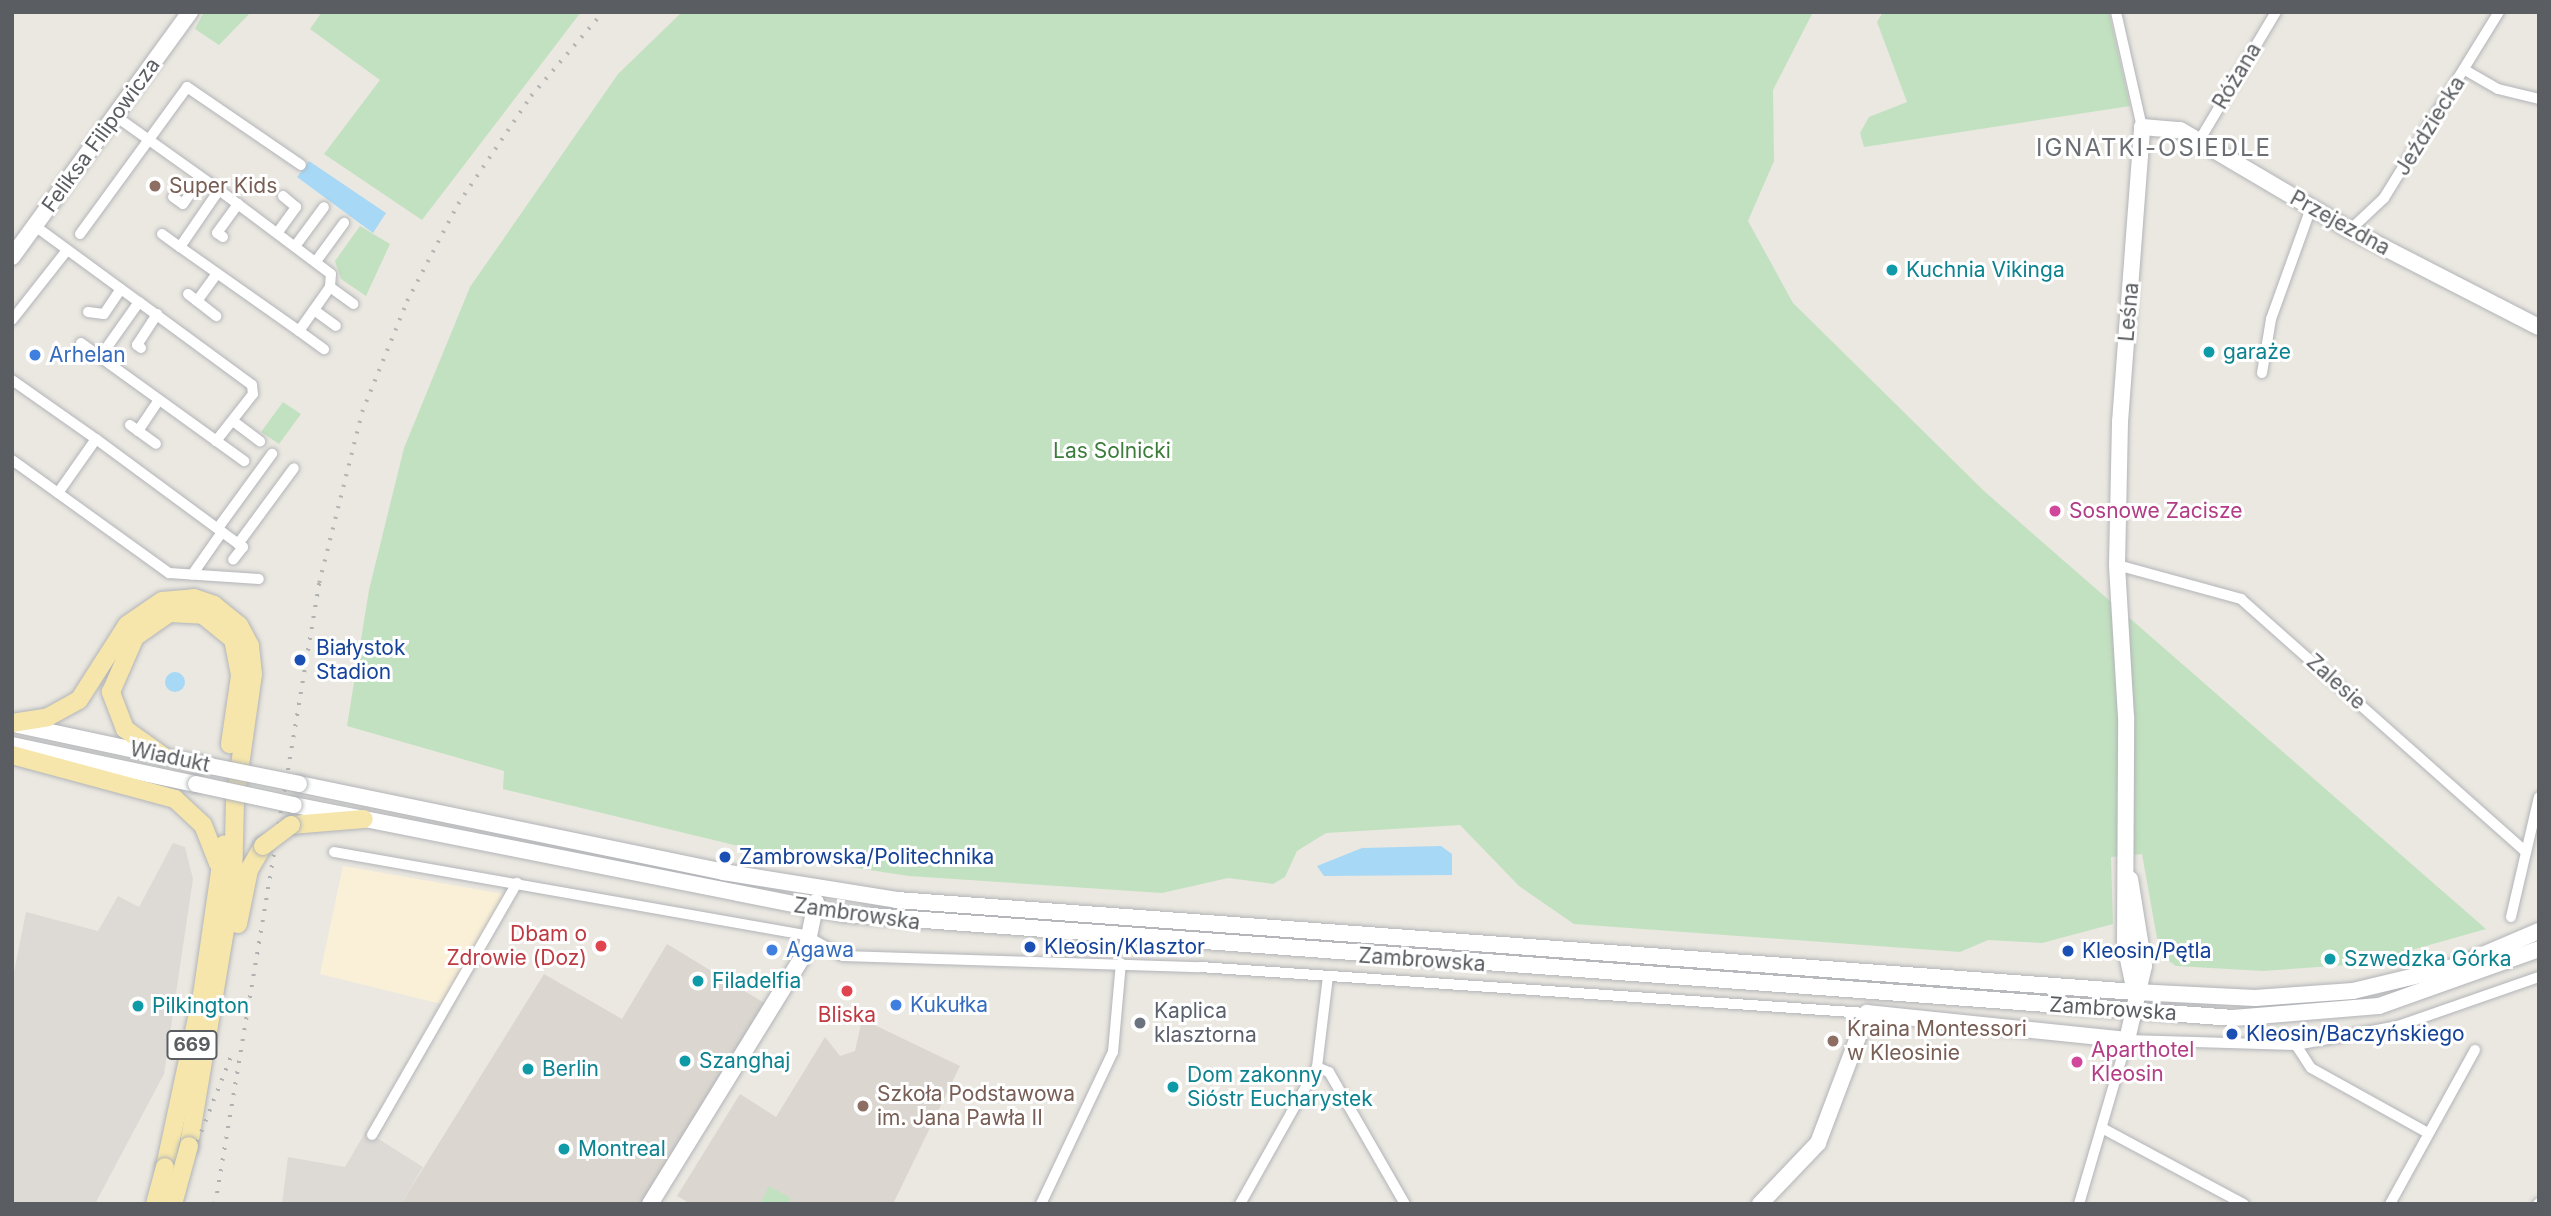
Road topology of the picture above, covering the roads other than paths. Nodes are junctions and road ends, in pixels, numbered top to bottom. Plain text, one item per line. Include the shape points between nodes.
1 (190, 12) edge
2 (2116, 12) edge
3 (2276, 12) edge
4 (2499, 12) edge
5 (2465, 70) junction
6 (2539, 99) edge
7 (114, 115) junction
8 (2142, 127) junction
9 (148, 139) junction
10 (2199, 141) junction
11 (301, 165) dead end
12 (201, 178) junction
13 (219, 190) junction
14 (283, 196) dead end
15 (173, 197) dead end
16 (239, 204) junction
17 (324, 207) dead end
18 (2311, 208) junction
19 (344, 223) dead end
20 (35, 226) junction
21 (2350, 230) junction
22 (278, 232) junction
23 (80, 234) dead end
24 (162, 234) dead end
25 (223, 237) dead end
26 (296, 245) junction
27 (180, 247) junction
28 (67, 250) junction
29 (12, 257) edge
30 (317, 260) junction
31 (217, 273) junction
32 (330, 287) junction
33 (121, 289) junction
34 (139, 302) junction
35 (353, 304) dead end
36 (314, 310) junction
37 (88, 312) dead end
38 (157, 314) junction
39 (216, 316) dead end
40 (12, 320) edge
41 (336, 326) dead end
42 (2539, 327) edge
43 (299, 331) junction
44 (81, 343) dead end
45 (141, 348) dead end
46 (324, 349) dead end
47 (100, 357) junction
48 (2262, 373) dead end
49 (12, 380) edge
50 (159, 400) junction
51 (233, 421) junction
52 (96, 439) junction
53 (216, 441) junction
54 (260, 441) dead end
55 (156, 444) dead end
56 (272, 454) dead end
57 (12, 460) edge
58 (244, 461) dead end
59 (294, 468) dead end
60 (58, 493) junction
61 (220, 530) junction
62 (238, 544) junction
63 (233, 560) dead end
64 (2117, 565) junction
65 (192, 575) junction
66 (259, 579) dead end
67 (15, 724) edge
68 (12, 745) edge
69 (12, 755) edge
70 (163, 756) junction
71 (329, 790) joint
72 (2539, 797) edge
73 (328, 811) joint
74 (364, 819) junction
75 (334, 852) dead end
76 (2526, 852) junction
77 (517, 883) junction
78 (220, 885) junction
79 (817, 889) junction
80 (816, 910) junction
81 (2511, 917) dead end
82 (2539, 931) edge
83 (811, 940) junction
84 (2539, 949) edge
85 (1121, 963) junction
86 (1328, 976) junction
87 (2539, 977) edge
88 (2135, 992) junction
89 (2132, 1010) junction
90 (1867, 1013) junction
91 (2127, 1040) junction
92 (2296, 1045) junction
93 (2475, 1051) dead end
94 (1317, 1067) junction
95 (2102, 1128) junction
96 (2426, 1132) junction
97 (372, 1135) dead end
98 (189, 1146) junction
99 (2232, 1201) edge
100 (155, 1204) edge
101 (173, 1204) edge
102 (650, 1204) edge
103 (1041, 1204) edge
104 (1240, 1204) edge
105 (1405, 1204) edge
106 (1760, 1204) edge
107 (2079, 1204) edge
108 (2244, 1204) edge
109 (2390, 1204) edge

1 - 7 main road, Feliksa Filipowicza
2 - 8 street, Leśna
3 - 10 street, Różana
4 - 5 street, Jeździecka
5 - 6 street via 2498,89
5 - 21 street, Jeździecka via 2385,198
7 - 9 street
7 - 20 main road, Feliksa Filipowicza
8 - 10 main road, Przejezdna via 2168,126
8 - 64 main road, Leśna via 2120,414
9 - 11 street via 194,86
9 - 12 street
9 - 23 street
10 - 18 main road, Przejezdna
12 - 13 street
12 - 15 street via 183,204
13 - 16 street
13 - 27 street
14 - 22 street via 296,207
16 - 22 street
16 - 25 street via 217,233
17 - 26 street
18 - 21 main road, Przejezdna
18 - 48 street via 2271,319
19 - 30 street
20 - 28 street
20 - 29 main road, Feliksa Filipowicza
21 - 42 main road, Przejezdna
22 - 26 street
24 - 27 street
26 - 30 street
27 - 31 street
28 - 33 street
28 - 40 street
30 - 32 street via 331,274
31 - 39 street via 193,297
31 - 43 street
32 - 35 street
32 - 36 street
33 - 34 street
33 - 37 street via 104,314
34 - 38 street
34 - 47 street
36 - 41 street
36 - 43 street
38 - 45 street via 137,345
38 - 51 street via 252,385 253,394
43 - 46 street
44 - 47 street
47 - 50 street
49 - 52 street
50 - 53 street
50 - 55 street via 134,428
51 - 53 street
51 - 54 street
52 - 60 street
52 - 61 street
53 - 58 street
56 - 61 street
57 - 60 street
59 - 62 street
60 - 65 street via 165,570
61 - 62 street
61 - 65 street
62 - 63 street via 243,547
64 - 76 street, Zalesie via 2241,599
64 - 88 main road, Leśna via 2128,870 2125,957
65 - 66 street
67 - 70 main road, Wiadukt
67 - 98 main road via 79,700 127,625 162,601 194,598 214,605 239,625 250,646 253,674 235,801 233,882
68 - 73 main road, Wiadukt, bridge
69 - 78 main road via 174,799 209,835
70 - 71 main road, Wiadukt, bridge
70 - 78 main road via 117,718 112,682 145,625 169,613 192,612 223,626 240,664
71 - 79 main road, Zambrowska
72 - 76 street
73 - 74 main road, Zambrowska
74 - 80 main road, Zambrowska
74 - 98 main road, bridge via 291,825 263,846 247,877 217,1044
75 - 77 street, Zambrowska
76 - 81 street
77 - 83 street, Zambrowska
77 - 97 street
78 - 100 main road, 669, bridge
79 - 80 main road
79 - 88 main road, Zambrowska via 1068,917
80 - 83 main road
80 - 89 main road, Zambrowska via 991,930
82 - 88 main road, Zambrowska via 2423,976 2320,996
83 - 85 street, Zambrowska via 843,956 878,959
83 - 102 main road
84 - 89 main road, Zambrowska via 2441,988 2344,1012 2245,1018
85 - 86 street, Zambrowska
85 - 103 street via 1113,1052
86 - 90 street, Zambrowska
86 - 94 street
87 - 92 street, Zambrowska via 2398,1026
88 - 89 main road
89 - 91 main road
90 - 91 main road, Zambrowska
90 - 106 main road via 1818,1143
91 - 92 street, Zambrowska
91 - 95 street
92 - 96 street via 2311,1068
93 - 96 street
94 - 104 street
94 - 105 street via 1329,1072
95 - 99 street
95 - 107 street
96 - 109 street
98 - 101 main road, bridge
99 - 108 street

